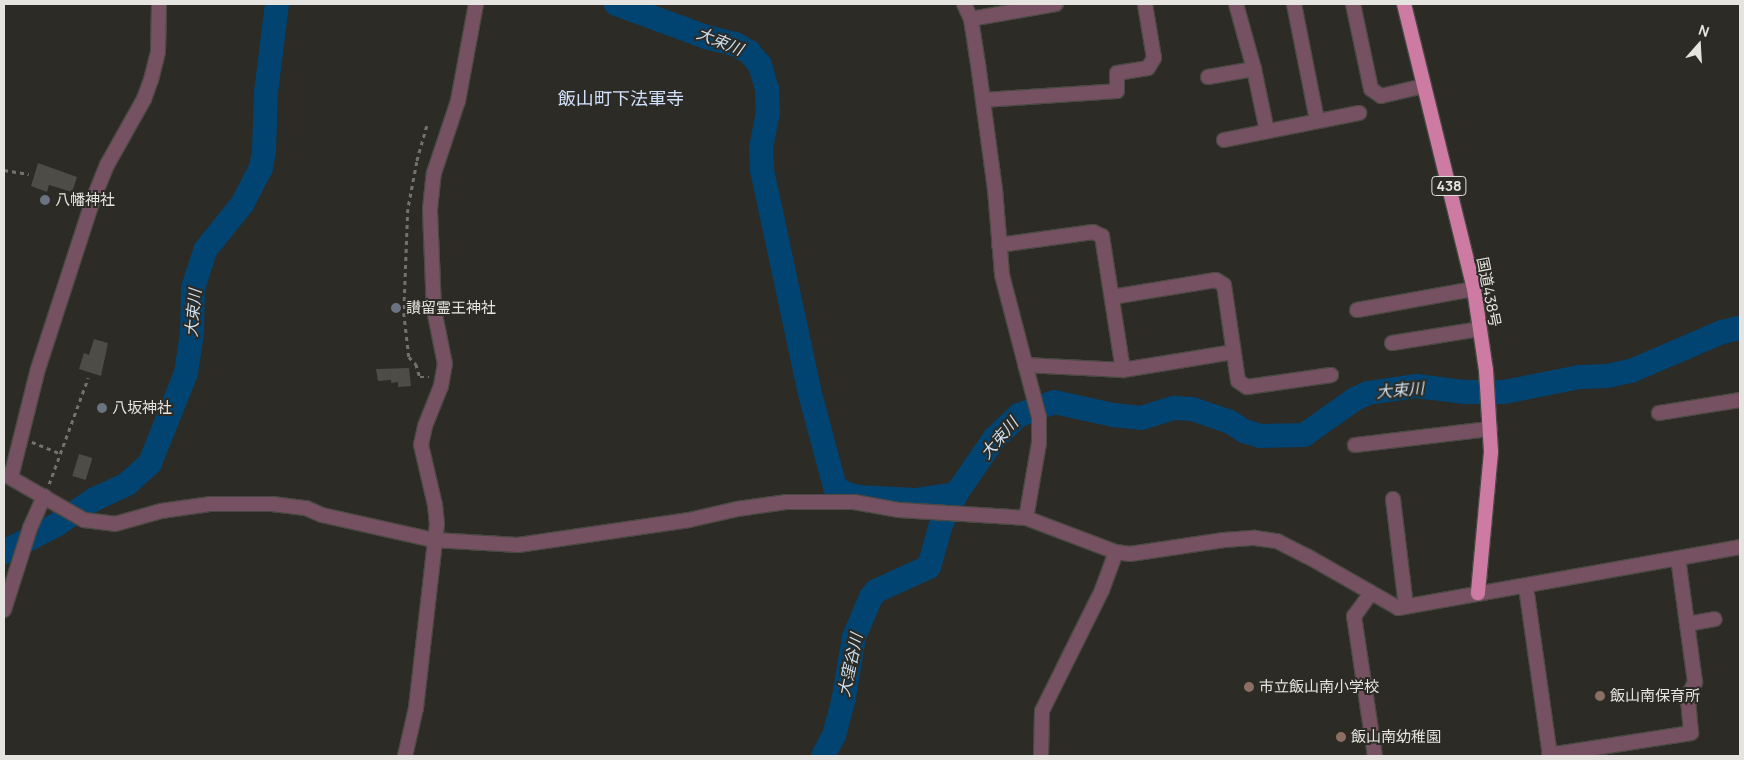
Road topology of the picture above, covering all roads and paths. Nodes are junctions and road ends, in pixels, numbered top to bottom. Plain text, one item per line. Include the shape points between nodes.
1 (159, 4) edge
2 (476, 4) edge
3 (964, 4) edge
4 (1056, 4) edge
5 (1145, 4) edge
6 (1236, 4) edge
7 (1294, 4) edge
8 (1354, 4) edge
9 (1404, 4) edge
10 (971, 18) junction
11 (1254, 69) junction
12 (1208, 77) dead end
13 (1424, 86) junction
14 (983, 100) junction
15 (1359, 113) dead end
16 (1317, 120) junction
17 (427, 126) dead end
18 (1266, 131) junction
19 (1224, 140) dead end
20 (4, 170) edge
21 (29, 174) dead end
22 (999, 244) junction
23 (1474, 288) junction
24 (1112, 297) junction
25 (1357, 310) dead end
26 (1480, 328) junction
27 (1392, 343) dead end
28 (1233, 352) junction
29 (1026, 365) junction
30 (1123, 370) junction
31 (1331, 375) dead end
32 (432, 376) dead end
33 (88, 378) dead end
34 (1740, 400) edge
35 (1659, 413) dead end
36 (1490, 429) junction
37 (21, 438) junction
38 (1355, 445) dead end
39 (60, 453) junction
40 (7, 475) edge
41 (46, 490) junction
42 (1393, 499) dead end
43 (1026, 518) junction
44 (434, 540) junction
45 (1740, 546) edge
46 (1116, 552) junction
47 (1678, 558) junction
48 (1526, 587) junction
49 (1478, 592) junction
50 (1371, 593) junction
51 (1406, 606) junction
52 (4, 610) edge
53 (1715, 620) dead end
54 (1687, 624) junction
55 (405, 756) edge
56 (1040, 756) edge
57 (1375, 756) edge
58 (1550, 756) edge

1 - 37 street via 158,52 151,80 94,197 38,369
2 - 44 street via 458,101 434,173 430,209 434,310 445,364 421,445 435,505 437,524
3 - 10 street
4 - 10 street
5 - 14 street via 1154,58 1148,68 1117,74 1117,91
6 - 11 street
7 - 16 street
8 - 13 street via 1371,89 1381,96
9 - 13 highway, 国道438号 / 438
10 - 14 street
11 - 12 street
11 - 18 street
13 - 23 highway, 国道438号 / 438
14 - 22 street
15 - 16 street
16 - 18 street
17 - 32 path via 408,210 404,312 409,357 416,364 420,377
18 - 19 street
20 - 21 path
22 - 24 street via 1093,232 1102,236
22 - 29 street via 1002,275
23 - 25 street
23 - 26 highway, 国道438号 / 438
24 - 28 street via 1216,280 1224,285
24 - 30 street
26 - 27 street
26 - 36 highway, 国道438号 / 438
28 - 30 street
28 - 31 street via 1238,381 1247,387
29 - 30 street
29 - 43 street via 1039,417 1039,443
33 - 39 path
34 - 35 street
36 - 38 street
36 - 49 highway, 国道438号 / 438 via 1491,452
37 - 39 path
37 - 40 street
39 - 41 path
40 - 41 street
41 - 44 street via 84,520 115,524 161,511 210,504 272,504 306,508 331,517
41 - 52 street via 30,528
42 - 51 street
43 - 44 street via 899,510 854,502 786,502 518,545
43 - 46 street
44 - 55 street via 416,708
45 - 47 street
46 - 50 street via 1130,554 1224,540 1255,538 1277,541
46 - 56 street via 1102,590 1042,711
47 - 48 street
47 - 54 street
48 - 49 street
48 - 58 street
49 - 51 street
50 - 51 street via 1398,608
50 - 57 street via 1354,616
53 - 54 street
54 - 58 street via 1695,682 1688,696 1691,733

